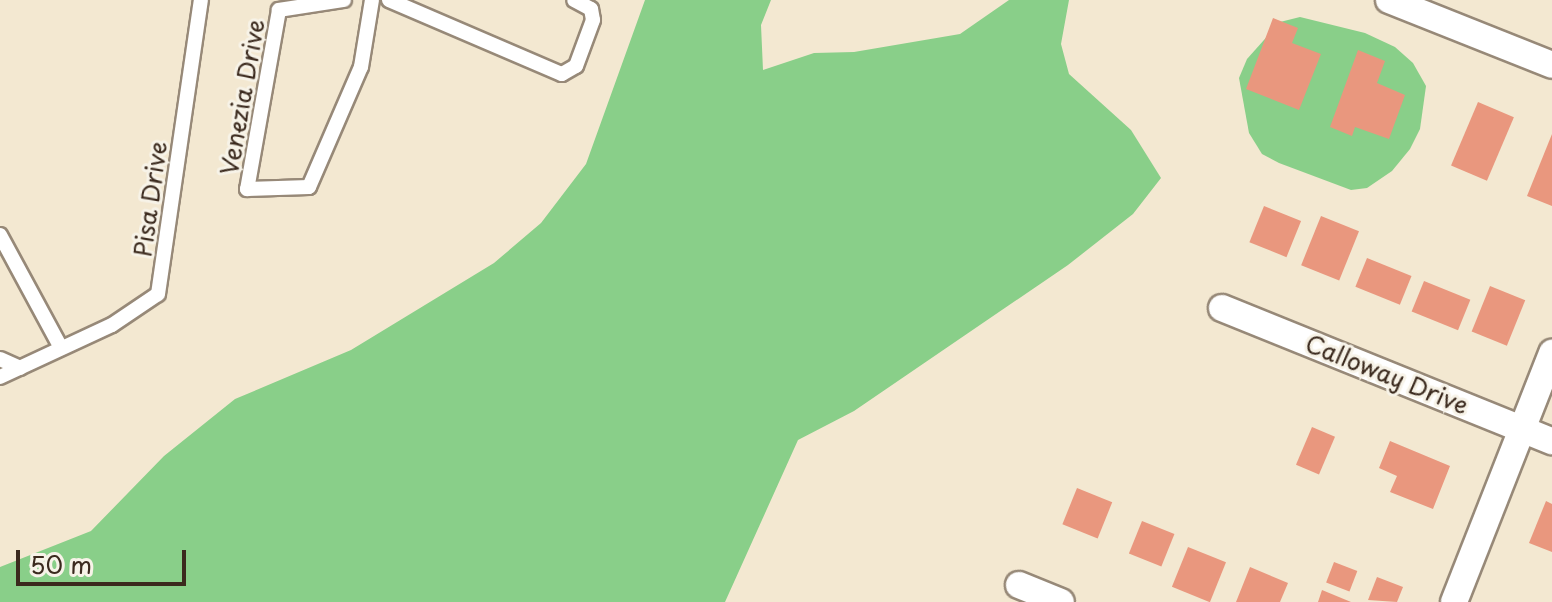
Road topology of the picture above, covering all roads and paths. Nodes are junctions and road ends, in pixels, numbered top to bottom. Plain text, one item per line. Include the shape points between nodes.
1 (201, 0) edge
2 (344, 0) edge
3 (372, 0) edge
4 (389, 0) edge
5 (574, 0) edge
6 (1389, 0) edge
7 (1552, 65) edge
8 (0, 235) edge
9 (1222, 308) dead end
10 (61, 348) junction
11 (1552, 353) edge
12 (0, 359) edge
13 (20, 368) junction
14 (0, 377) edge
15 (1521, 429) junction
16 (1552, 441) edge
17 (1019, 585) dead end
18 (1061, 602) edge
19 (1454, 602) edge

1 - 10 lane, Pisa Drive via 158,294 112,325
2 - 3 lane, Venezia Drive via 279,10 247,189 309,187 361,67
4 - 5 lane via 562,74 576,66 593,20 591,9
6 - 7 street
8 - 10 lane
9 - 15 street, Calloway Drive
10 - 13 lane, Pisa Drive
11 - 15 street
12 - 13 lane
13 - 14 lane, Pisa Drive
15 - 16 street, Calloway Drive
15 - 19 street
17 - 18 street

